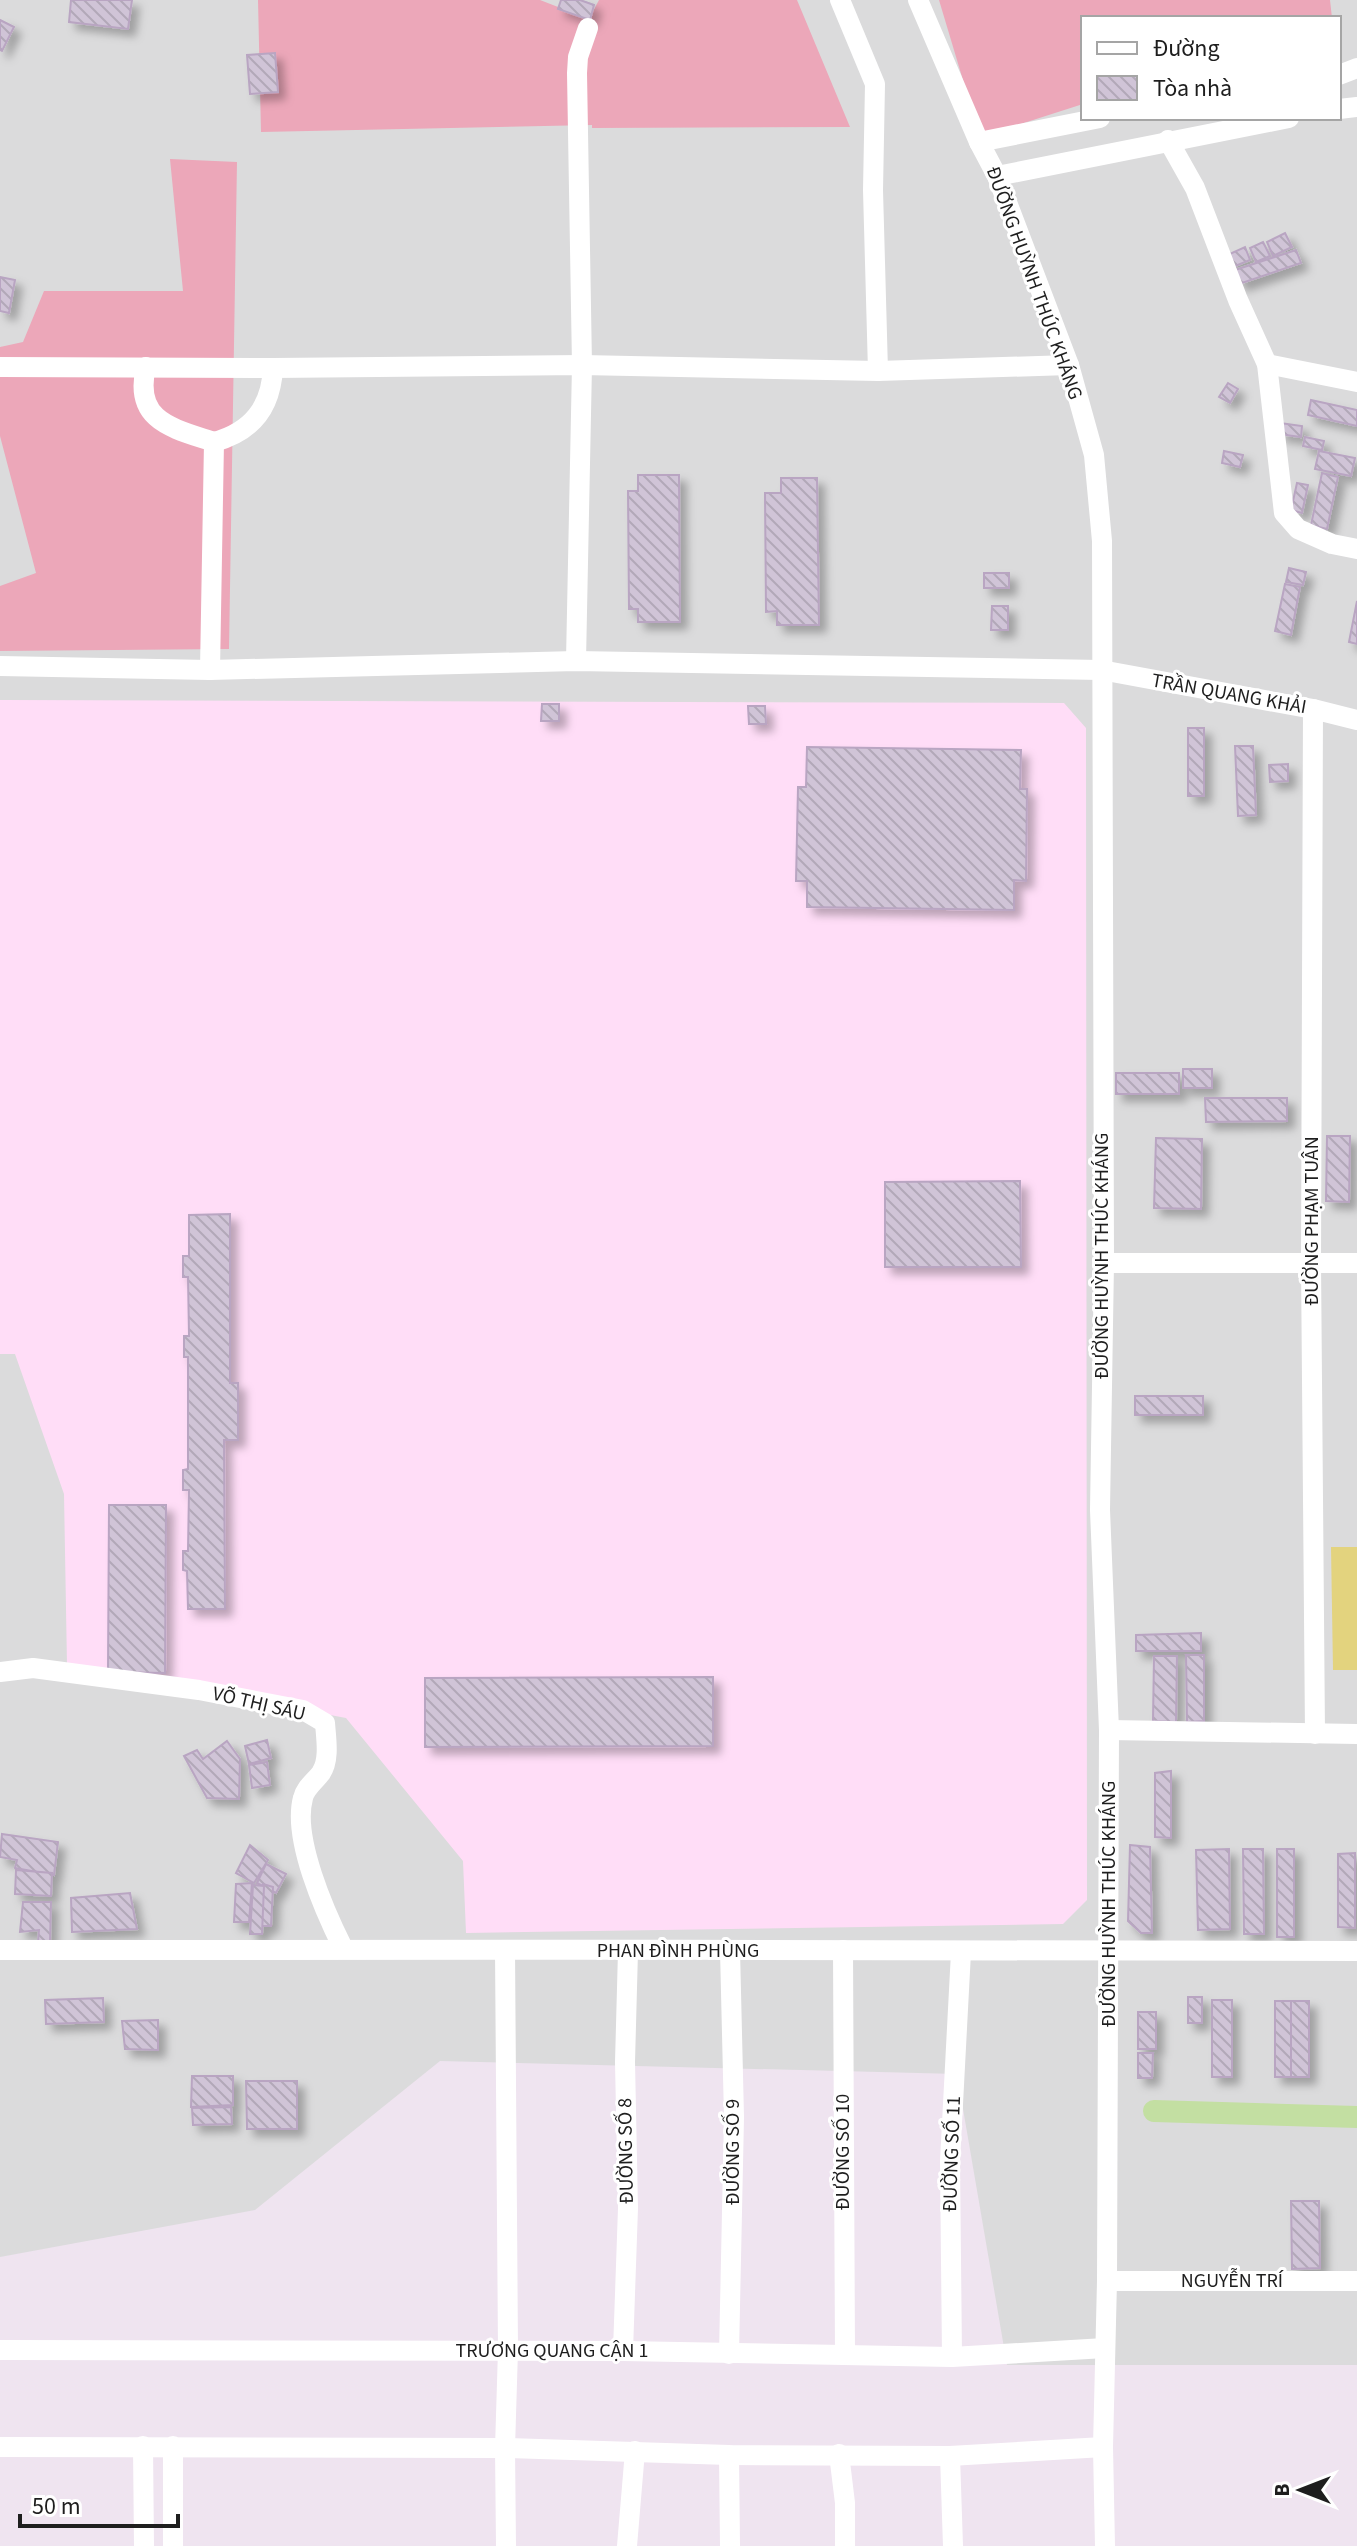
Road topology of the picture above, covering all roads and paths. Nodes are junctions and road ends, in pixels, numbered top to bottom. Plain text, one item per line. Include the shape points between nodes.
1 (840, 0) edge
2 (918, 0) edge
3 (588, 28) dead end
4 (1090, 120) edge
5 (1278, 120) edge
6 (1168, 140) junction
7 (979, 142) junction
8 (997, 176) junction
9 (1267, 364) junction
10 (582, 365) junction
11 (1069, 365) junction
12 (0, 367) edge
13 (146, 367) junction
14 (273, 368) junction
15 (878, 371) junction
16 (1357, 382) edge
17 (214, 442) junction
18 (1357, 549) edge
19 (576, 661) junction
20 (0, 666) edge
21 (210, 670) junction
22 (1101, 670) junction
23 (1313, 709) junction
24 (1357, 720) edge
25 (1104, 1263) junction
26 (1311, 1263) junction
27 (1357, 1263) edge
28 (0, 1672) edge
29 (1109, 1730) junction
30 (1315, 1734) junction
31 (1357, 1734) edge
32 (343, 1948) junction
33 (0, 1950) edge
34 (505, 1950) junction
35 (730, 1950) junction
36 (843, 1950) junction
37 (628, 1951) junction
38 (1357, 1951) edge
39 (961, 1952) junction
40 (1108, 1952) junction
41 (1107, 2281) junction
42 (1357, 2281) edge
43 (1105, 2348) junction
44 (0, 2350) edge
45 (508, 2350) junction
46 (623, 2351) junction
47 (729, 2354) junction
48 (845, 2354) junction
49 (952, 2357) junction
50 (143, 2446) junction
51 (173, 2446) junction
52 (0, 2447) edge
53 (1103, 2447) junction
54 (505, 2448) junction
55 (635, 2451) junction
56 (839, 2454) junction
57 (729, 2455) junction
58 (950, 2456) junction
59 (144, 2546) edge
60 (173, 2546) edge
61 (506, 2546) edge
62 (627, 2546) edge
63 (730, 2546) edge
64 (845, 2546) edge
65 (953, 2546) edge
66 (1105, 2546) edge

1 - 15 street via 875,84
2 - 7 street, ĐƯỜNG HUỲNH THÚC KHÁNG
3 - 10 street via 577,73
4 - 7 street
5 - 6 street
6 - 8 street
6 - 9 street via 1195,188
7 - 8 street, ĐƯỜNG HUỲNH THÚC KHÁNG
8 - 11 street, ĐƯỜNG HUỲNH THÚC KHÁNG
9 - 16 street
9 - 18 street via 1284,513 1298,529
10 - 14 street
10 - 15 street
10 - 19 street
11 - 15 street
11 - 22 street, ĐƯỜNG HUỲNH THÚC KHÁNG via 1094,455 1102,541
12 - 13 street
13 - 14 street
13 - 17 street via 142,385 154,416 169,427
14 - 17 street via 272,388 256,418 235,436
17 - 21 street
19 - 21 street, TRẦN QUANG KHẢI
19 - 22 street, TRẦN QUANG KHẢI
20 - 21 street, TRẦN QUANG KHẢI
22 - 23 street, TRẦN QUANG KHẢI
22 - 25 street, ĐƯỜNG HUỲNH THÚC KHÁNG
23 - 24 street, TRẦN QUANG KHẢI
23 - 26 street, ĐƯỜNG PHẠM TUÂN
25 - 26 street
25 - 29 street, ĐƯỜNG HUỲNH THÚC KHÁNG via 1100,1510
26 - 27 street
26 - 30 street, ĐƯỜNG PHẠM TUÂN
28 - 32 street, VÕ THỊ SÁU via 33,1668 199,1690 303,1710 325,1723 324,1769 303,1794 300,1813 311,1873
29 - 30 street
29 - 40 street, ĐƯỜNG HUỲNH THÚC KHÁNG
30 - 31 street
32 - 33 street, PHAN ĐÌNH PHÙNG
32 - 34 street, PHAN ĐÌNH PHÙNG
34 - 37 street, PHAN ĐÌNH PHÙNG
34 - 45 street
35 - 36 street, PHAN ĐÌNH PHÙNG
35 - 37 street, PHAN ĐÌNH PHÙNG
35 - 47 street, ĐƯỜNG SỐ 9 via 734,2117
36 - 39 street, PHAN ĐÌNH PHÙNG
36 - 48 street, ĐƯỜNG SỐ 10
37 - 46 street, ĐƯỜNG SỐ 8
38 - 40 street, PHAN ĐÌNH PHÙNG
39 - 40 street, PHAN ĐÌNH PHÙNG
39 - 49 street, ĐƯỜNG SỐ 11 via 950,2161
40 - 41 street, ĐƯỜNG HUỲNH THÚC KHÁNG
41 - 42 street, NGUYỄN TRÍ
41 - 43 street, ĐƯỜNG HUỲNH THÚC KHÁNG
43 - 49 street, TRƯƠNG QUANG CẬN 1
43 - 53 street, ĐƯỜNG HUỲNH THÚC KHÁNG
44 - 45 street, TRƯƠNG QUANG CẬN 1
45 - 46 street, TRƯƠNG QUANG CẬN 1
45 - 54 street
46 - 47 street, TRƯƠNG QUANG CẬN 1
47 - 48 street, TRƯƠNG QUANG CẬN 1
48 - 49 street, TRƯƠNG QUANG CẬN 1
50 - 51 street
50 - 52 street
50 - 59 street
51 - 54 street
51 - 60 street
53 - 58 street
53 - 66 street, ĐƯỜNG HUỲNH THÚC KHÁNG
54 - 55 street
54 - 61 street
55 - 57 street
55 - 62 street
56 - 57 street
56 - 58 street
56 - 64 street
57 - 63 street
58 - 65 street

